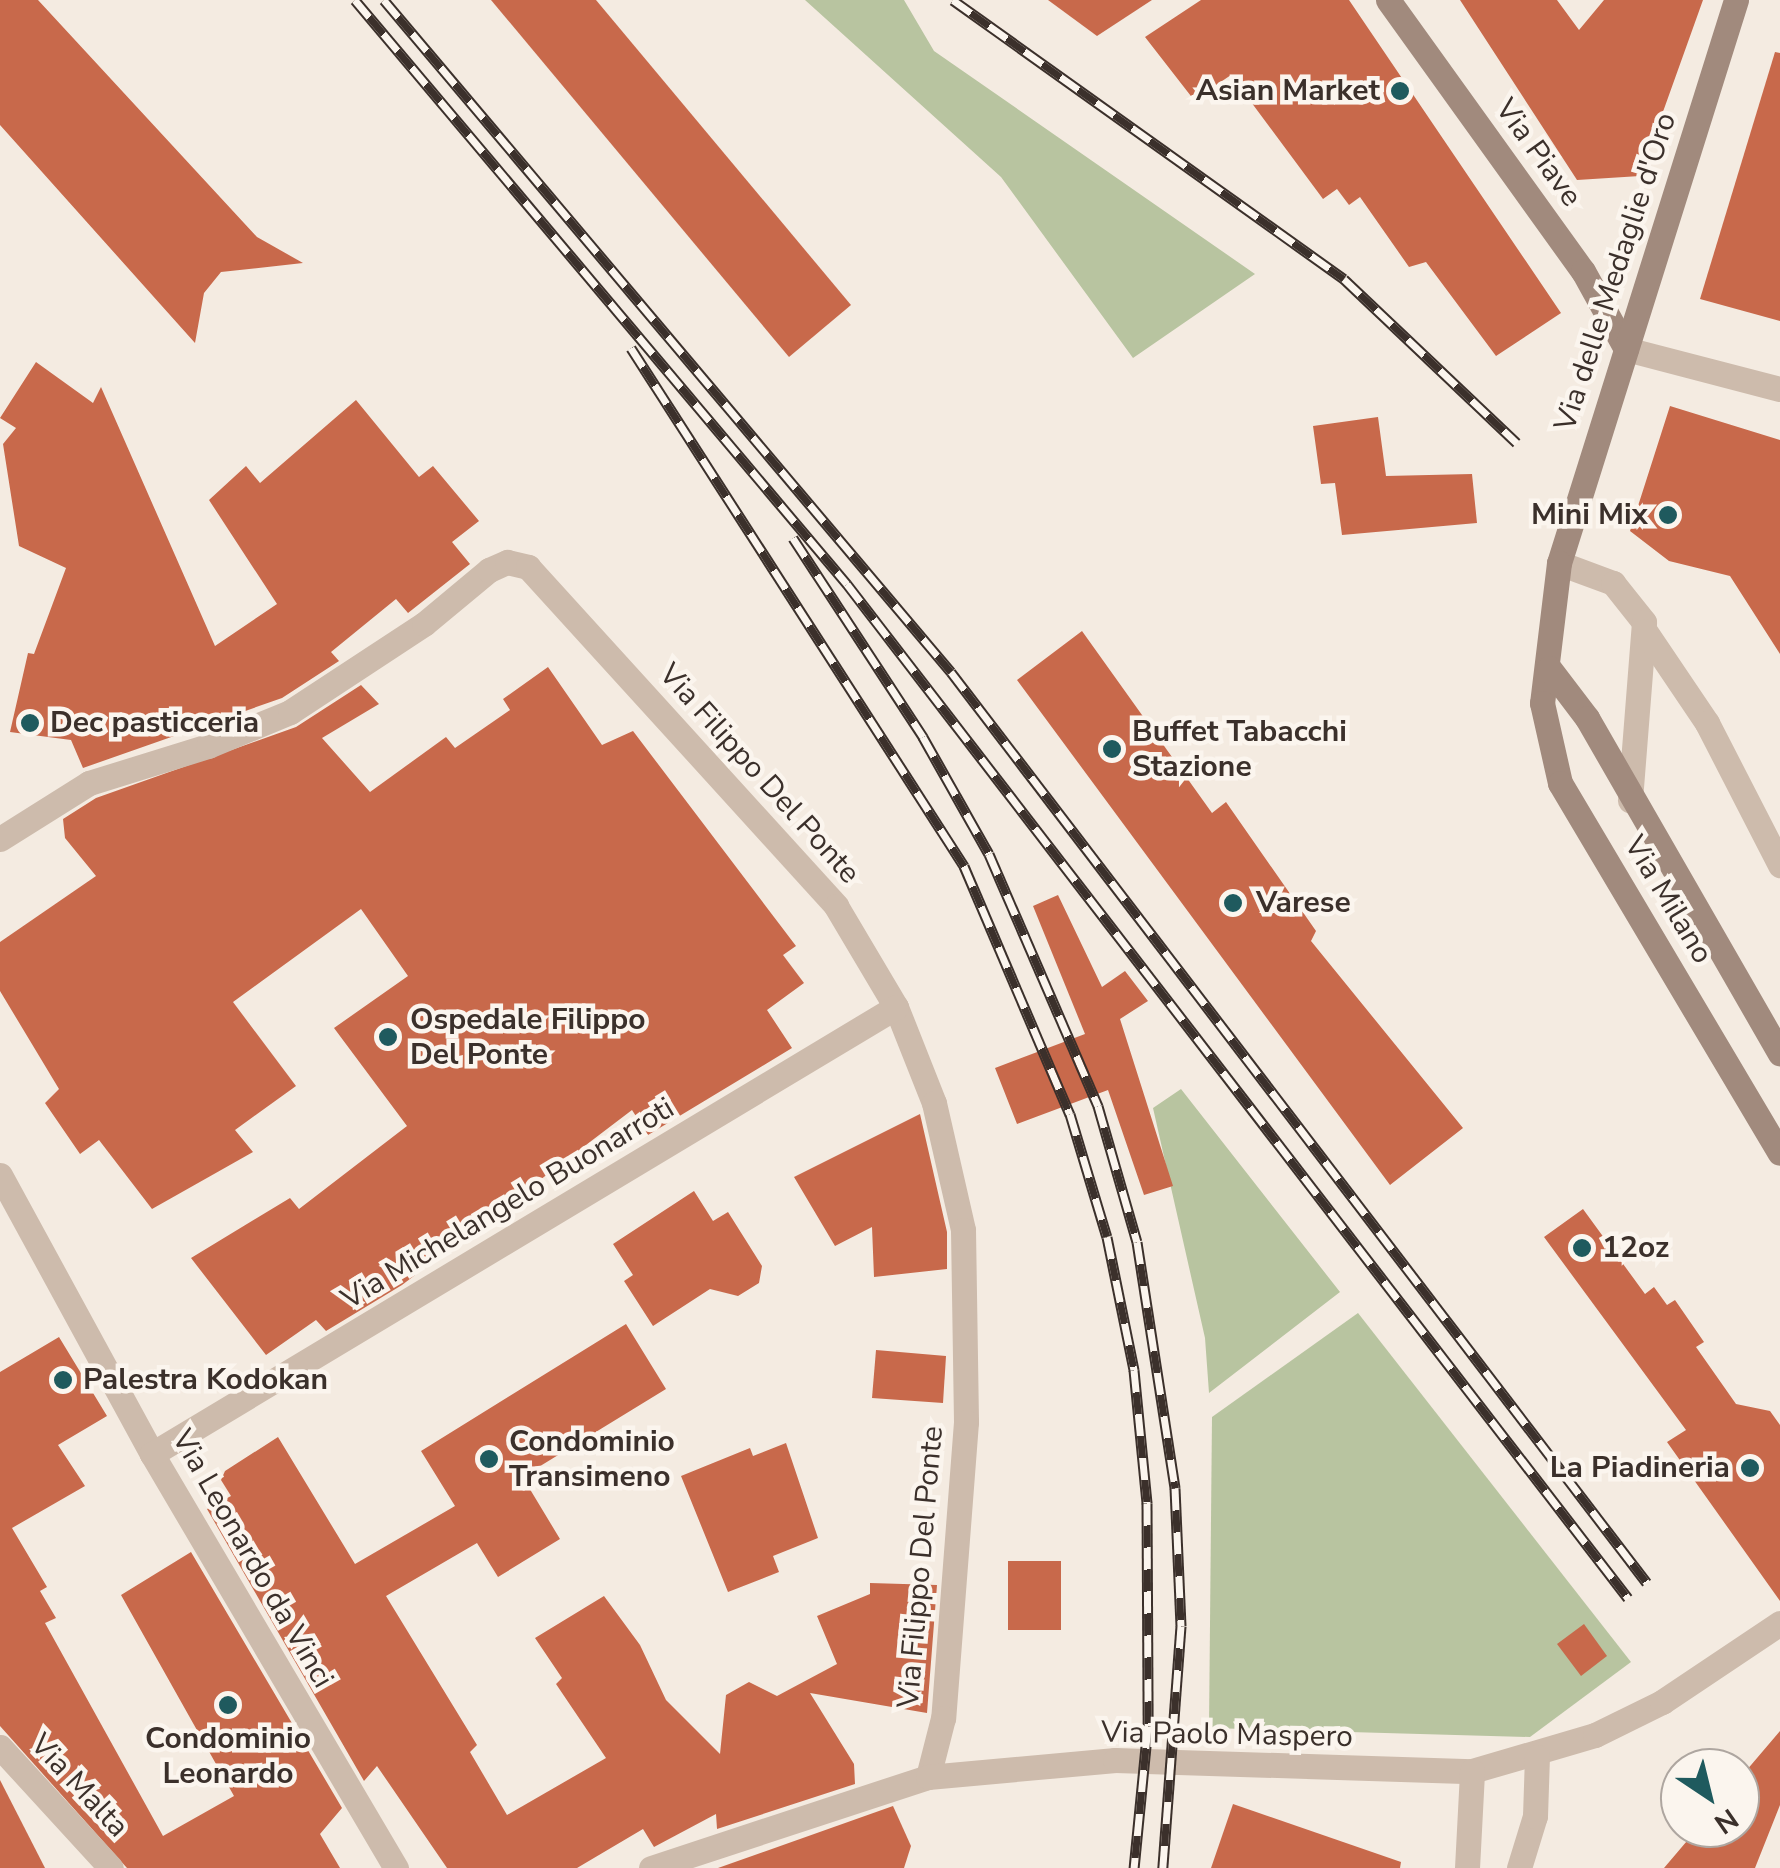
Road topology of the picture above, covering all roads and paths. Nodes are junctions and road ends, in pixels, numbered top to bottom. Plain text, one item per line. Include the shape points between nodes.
1 (1388, 0) edge
2 (1736, 0) edge
3 (1626, 348) junction
4 (1780, 389) edge
5 (1560, 563) junction
6 (1645, 630) junction
7 (1549, 668) junction
8 (1630, 800) junction
9 (0, 839) edge
10 (1780, 865) edge
11 (896, 1008) junction
12 (1780, 1054) edge
13 (1780, 1152) edge
14 (0, 1176) edge
15 (152, 1454) junction
16 (1780, 1623) edge
17 (0, 1747) edge
18 (1536, 1757) junction
19 (1472, 1771) junction
20 (928, 1777) junction
21 (111, 1868) edge
22 (396, 1868) edge
23 (651, 1868) edge
24 (1467, 1868) edge
25 (1519, 1868) edge

1 - 3 main road, Via Piave via 1583,271
2 - 3 main road, Via delle Medaglie d'Oro
3 - 4 street
3 - 5 main road, Via delle Medaglie d'Oro
5 - 6 street via 1612,584 1638,609
5 - 7 main road, Via Milano via 1548,622
6 - 8 street
6 - 10 street via 1707,723
7 - 8 main road, Via Milano via 1587,718
7 - 13 main road, Via Milano via 1542,702 1560,783
8 - 12 main road, Via Milano
9 - 11 street, Via Filippo Del Ponte via 89,783 290,712 424,624 489,570 521,561 836,906
11 - 15 street, Via Michelangelo Buonarroti
11 - 20 street, Via Filippo Del Ponte via 934,1102 963,1230 962,1536 943,1718
14 - 15 street, Via Leonardo da Vinci
15 - 22 street, Via Leonardo da Vinci
16 - 18 street, Via Paolo Maspero via 1662,1702
17 - 21 street, Via Malta
18 - 19 street, Via Paolo Maspero
18 - 25 street via 1535,1816
19 - 20 street, Via Paolo Maspero via 1116,1760
19 - 24 street
20 - 23 street, Via Paolo Maspero

